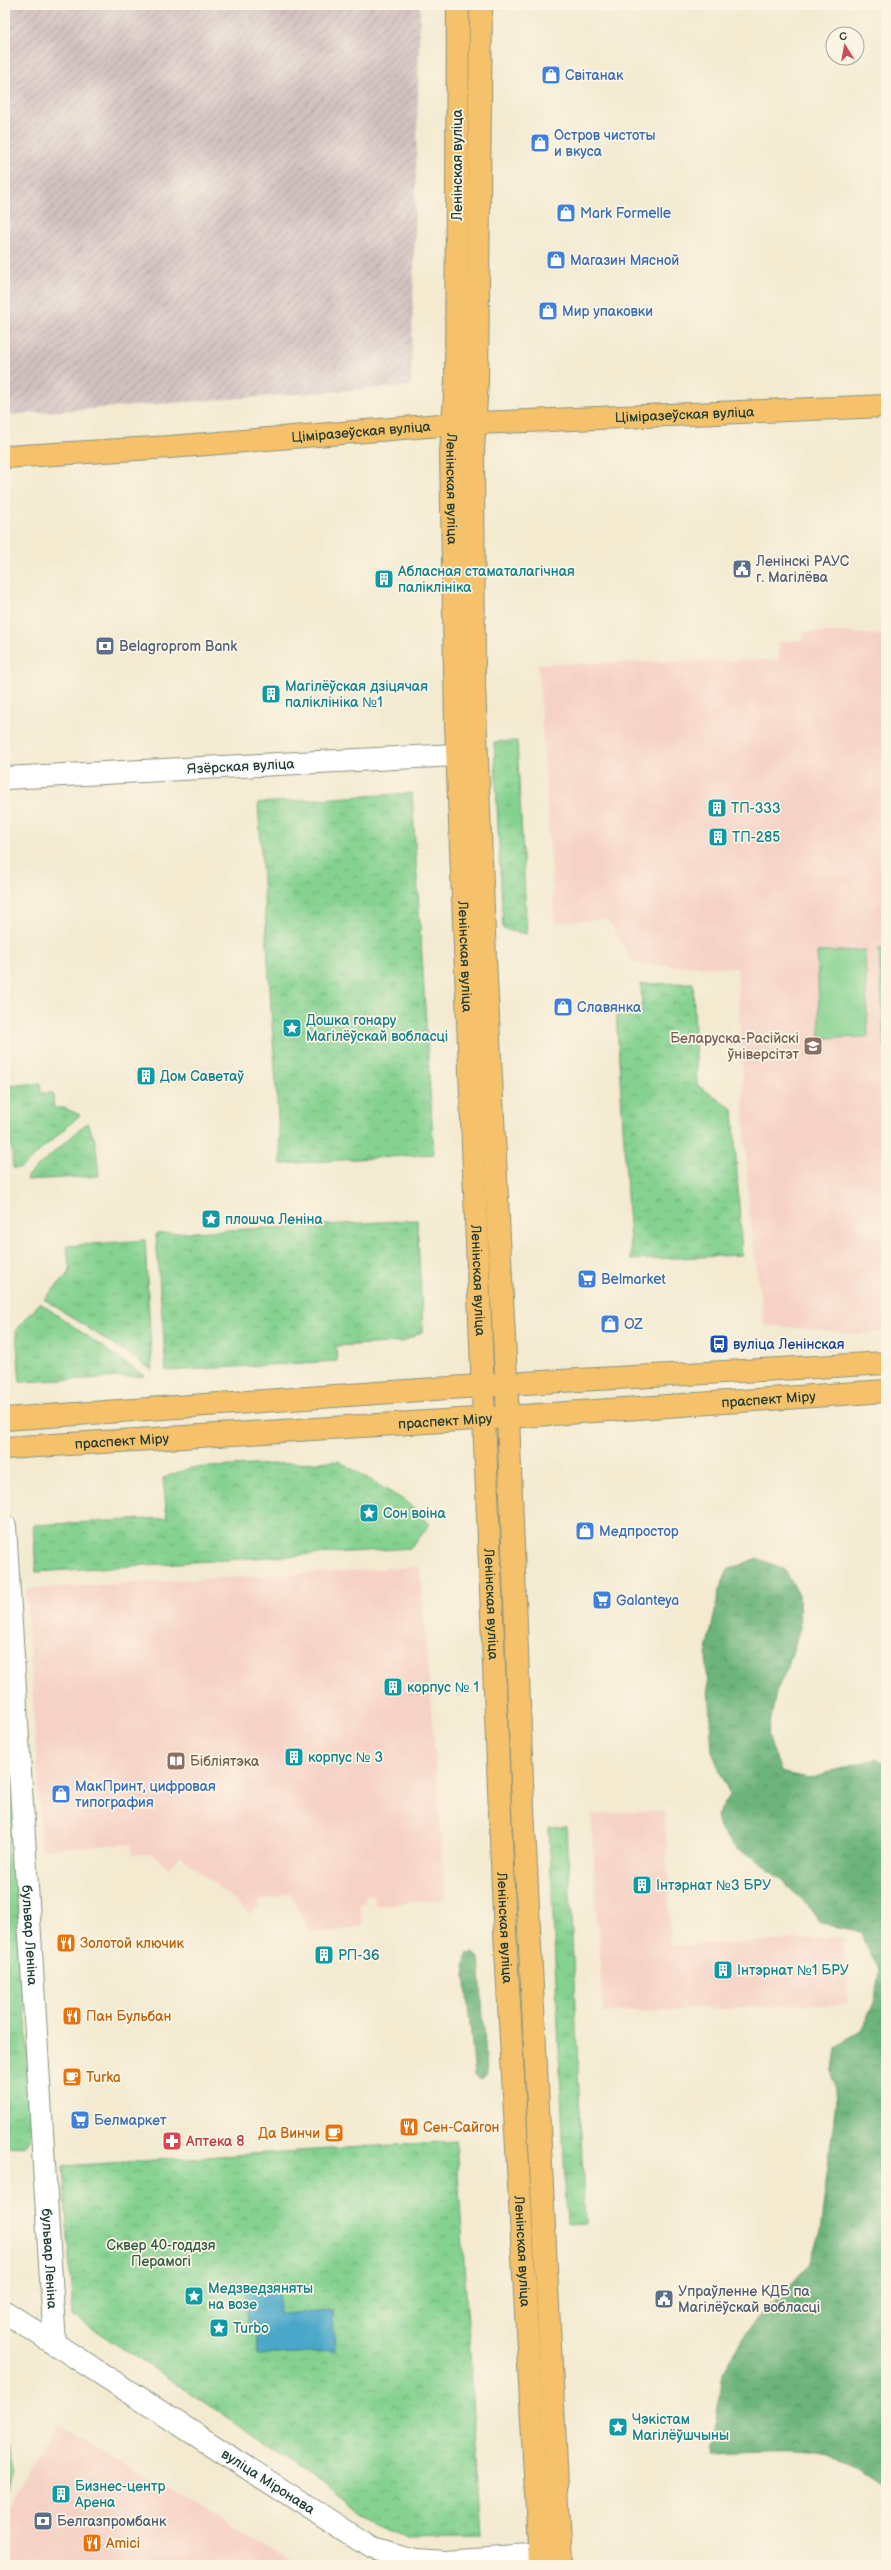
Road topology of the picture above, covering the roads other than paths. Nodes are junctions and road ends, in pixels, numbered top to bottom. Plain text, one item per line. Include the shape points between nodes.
1 (458, 5) edge
2 (481, 5) edge
3 (886, 406) edge
4 (463, 424) junction
5 (5, 457) edge
6 (467, 754) junction
7 (5, 778) edge
8 (886, 1363) edge
9 (507, 1384) junction
10 (482, 1386) junction
11 (886, 1391) edge
12 (508, 1417) junction
13 (5, 1419) edge
14 (483, 1419) junction
15 (5, 1448) edge
16 (5, 1526) edge
17 (5, 2312) edge
18 (55, 2344) junction
19 (550, 2560) edge

1 - 4 main road, Ленінская вуліца via 456,374
2 - 4 main road, Ленінская вуліца via 476,380
3 - 4 main road, Ціміразеўская вуліца
4 - 5 main road, Ціміразеўская вуліца
4 - 6 main road, Ленінская вуліца via 474,685
6 - 7 street, Язёрская вуліца
6 - 9 main road, Ленінская вуліца
6 - 10 main road, Ленінская вуліца
8 - 9 main road, праспект Міру
9 - 10 main road, праспект Міру
9 - 12 main road, Ленінская вуліца
10 - 13 main road, праспект Міру
10 - 14 main road, Ленінская вуліца
11 - 12 main road, праспект Міру
12 - 14 main road, праспект Міру
12 - 19 main road, Ленінская вуліца
14 - 15 main road, праспект Міру
14 - 19 main road, Ленінская вуліца via 504,1913
16 - 18 street, бульвар Леніна
17 - 18 street, вуліца Міронава
18 - 19 street, вуліца Міронава via 372,2548 416,2560 444,2562

